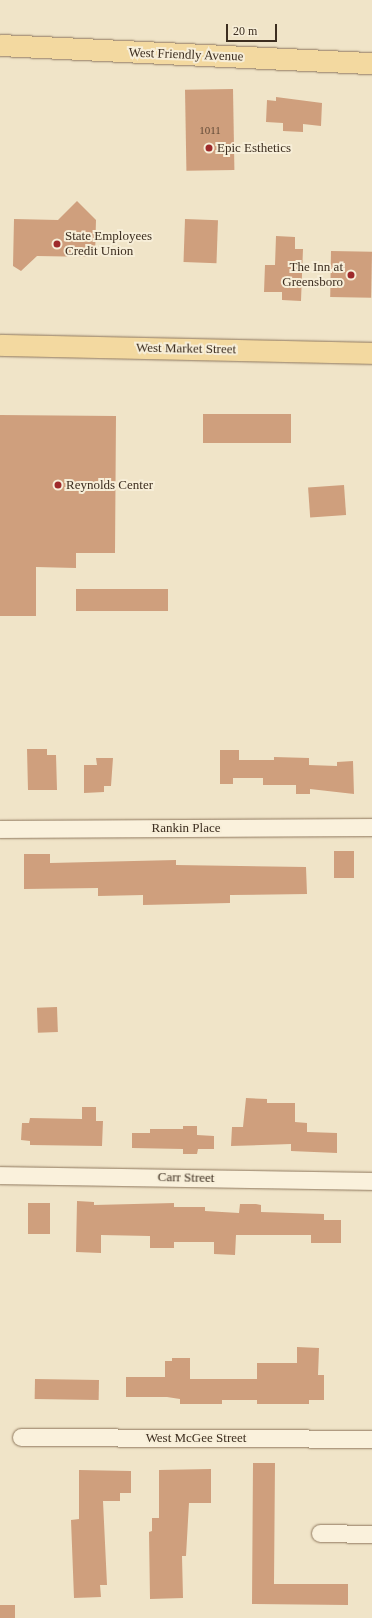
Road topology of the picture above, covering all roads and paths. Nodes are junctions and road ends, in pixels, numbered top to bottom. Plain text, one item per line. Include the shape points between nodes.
1 (0, 45) edge
2 (372, 63) edge
3 (0, 344) edge
4 (372, 353) edge
5 (372, 827) edge
6 (0, 829) edge
7 (0, 1175) edge
8 (372, 1181) edge
9 (21, 1437) dead end
10 (372, 1439) edge
11 (320, 1532) dead end
12 (372, 1534) edge

1 - 2 main road, West Friendly Avenue
3 - 4 main road, West Market Street
5 - 6 street, Rankin Place
7 - 8 street, Carr Street
9 - 10 street, West McGee Street
11 - 12 street

